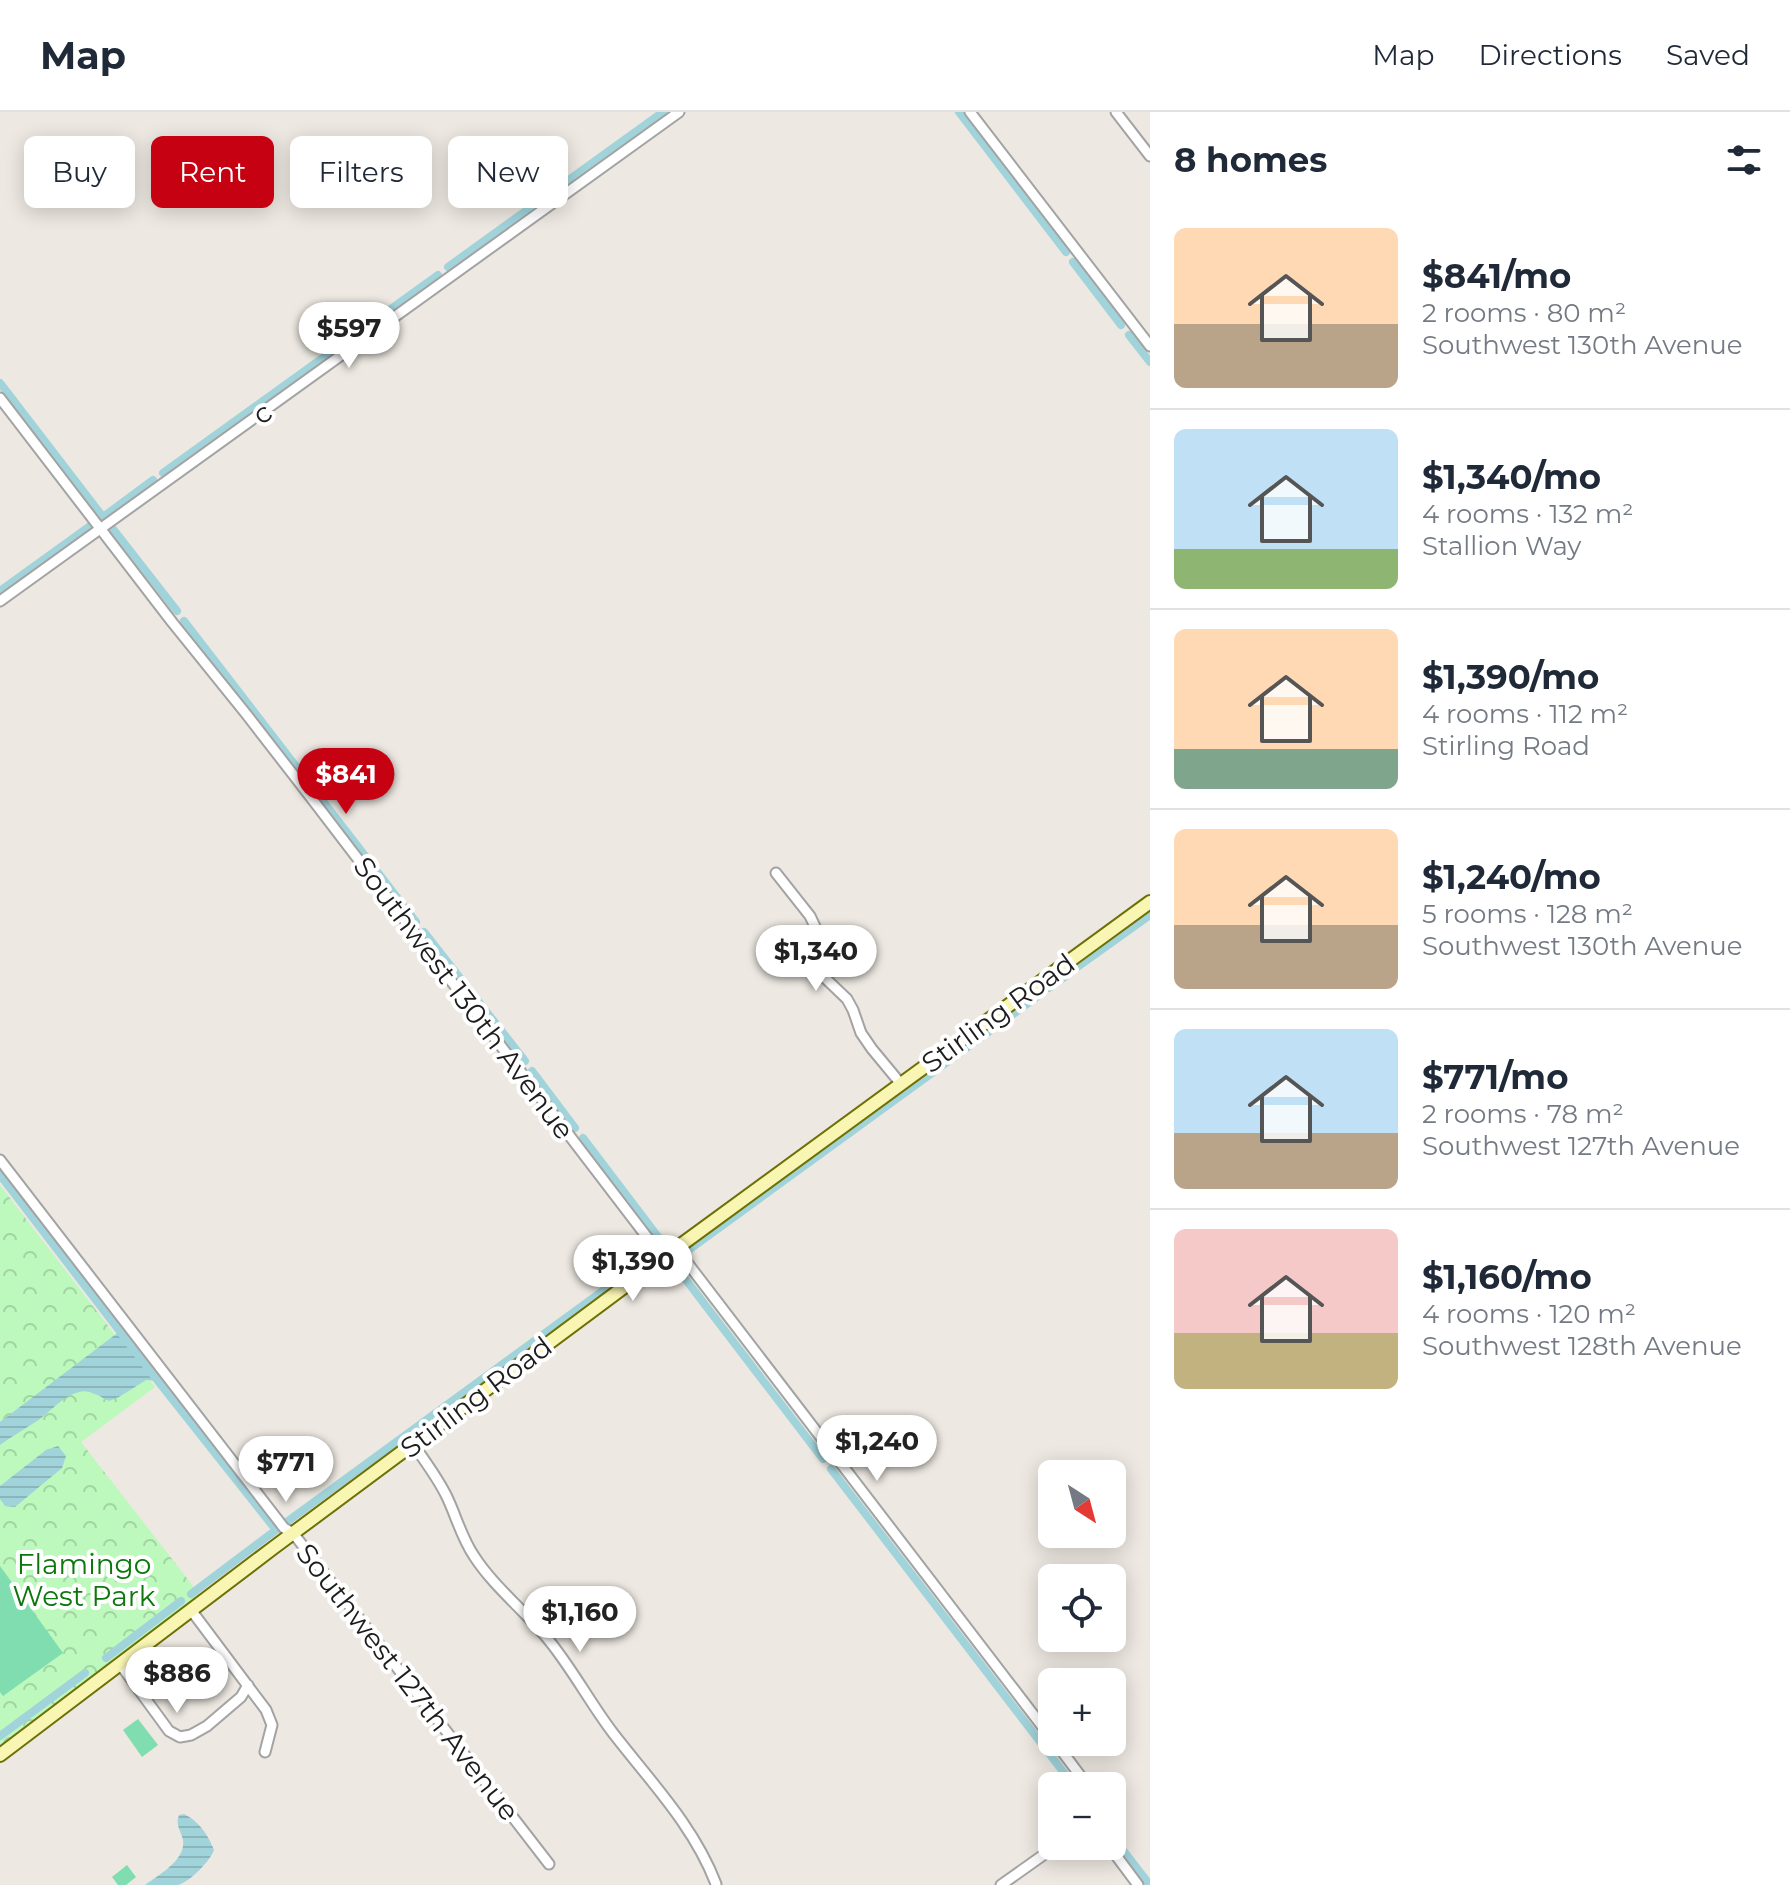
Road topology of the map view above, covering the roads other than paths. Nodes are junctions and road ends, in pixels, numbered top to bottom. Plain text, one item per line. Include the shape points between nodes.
1 (679, 112) edge
2 (970, 112) edge
3 (1116, 112) edge
4 (1150, 156) edge
5 (1150, 346) edge
6 (0, 398) edge
7 (101, 528) junction
8 (0, 601) edge
9 (776, 873) dead end
10 (1150, 902) edge
11 (901, 1084) junction
12 (0, 1160) edge
13 (676, 1248) junction
14 (663, 1258) junction
15 (413, 1444) junction
16 (293, 1533) junction
17 (191, 1610) junction
18 (120, 1664) junction
19 (248, 1685) junction
20 (1038, 1720) edge
21 (265, 1752) dead end
22 (0, 1755) edge
23 (1065, 1756) edge
24 (1077, 1772) edge
25 (1038, 1859) edge
26 (1119, 1860) edge
27 (549, 1864) dead end
28 (714, 1884) edge
29 (726, 1885) edge
30 (1001, 1885) edge
31 (1138, 1885) edge

1 - 7 street, c
2 - 5 street
3 - 4 street
6 - 7 street, Southwest 130th Avenue
7 - 8 street, c
7 - 14 street, Southwest 130th Avenue
9 - 11 street via 819,935 824,977 847,999 861,1033
10 - 11 street, Stirling Road
11 - 13 street, Stirling Road
12 - 16 street, Southwest 127th Avenue
13 - 14 street, Stirling Road
13 - 20 street
14 - 15 street, Stirling Road
15 - 16 street, Stirling Road
15 - 28 street via 438,1479 474,1556 575,1675 688,1830
16 - 17 street, Stirling Road
16 - 27 street, Southwest 127th Avenue
17 - 18 street, Stirling Road
17 - 19 street
18 - 19 street via 169,1731 180,1737 207,1726
18 - 22 street, Stirling Road
19 - 21 street via 272,1725
23 - 24 street
25 - 30 street
26 - 31 street
28 - 29 street

